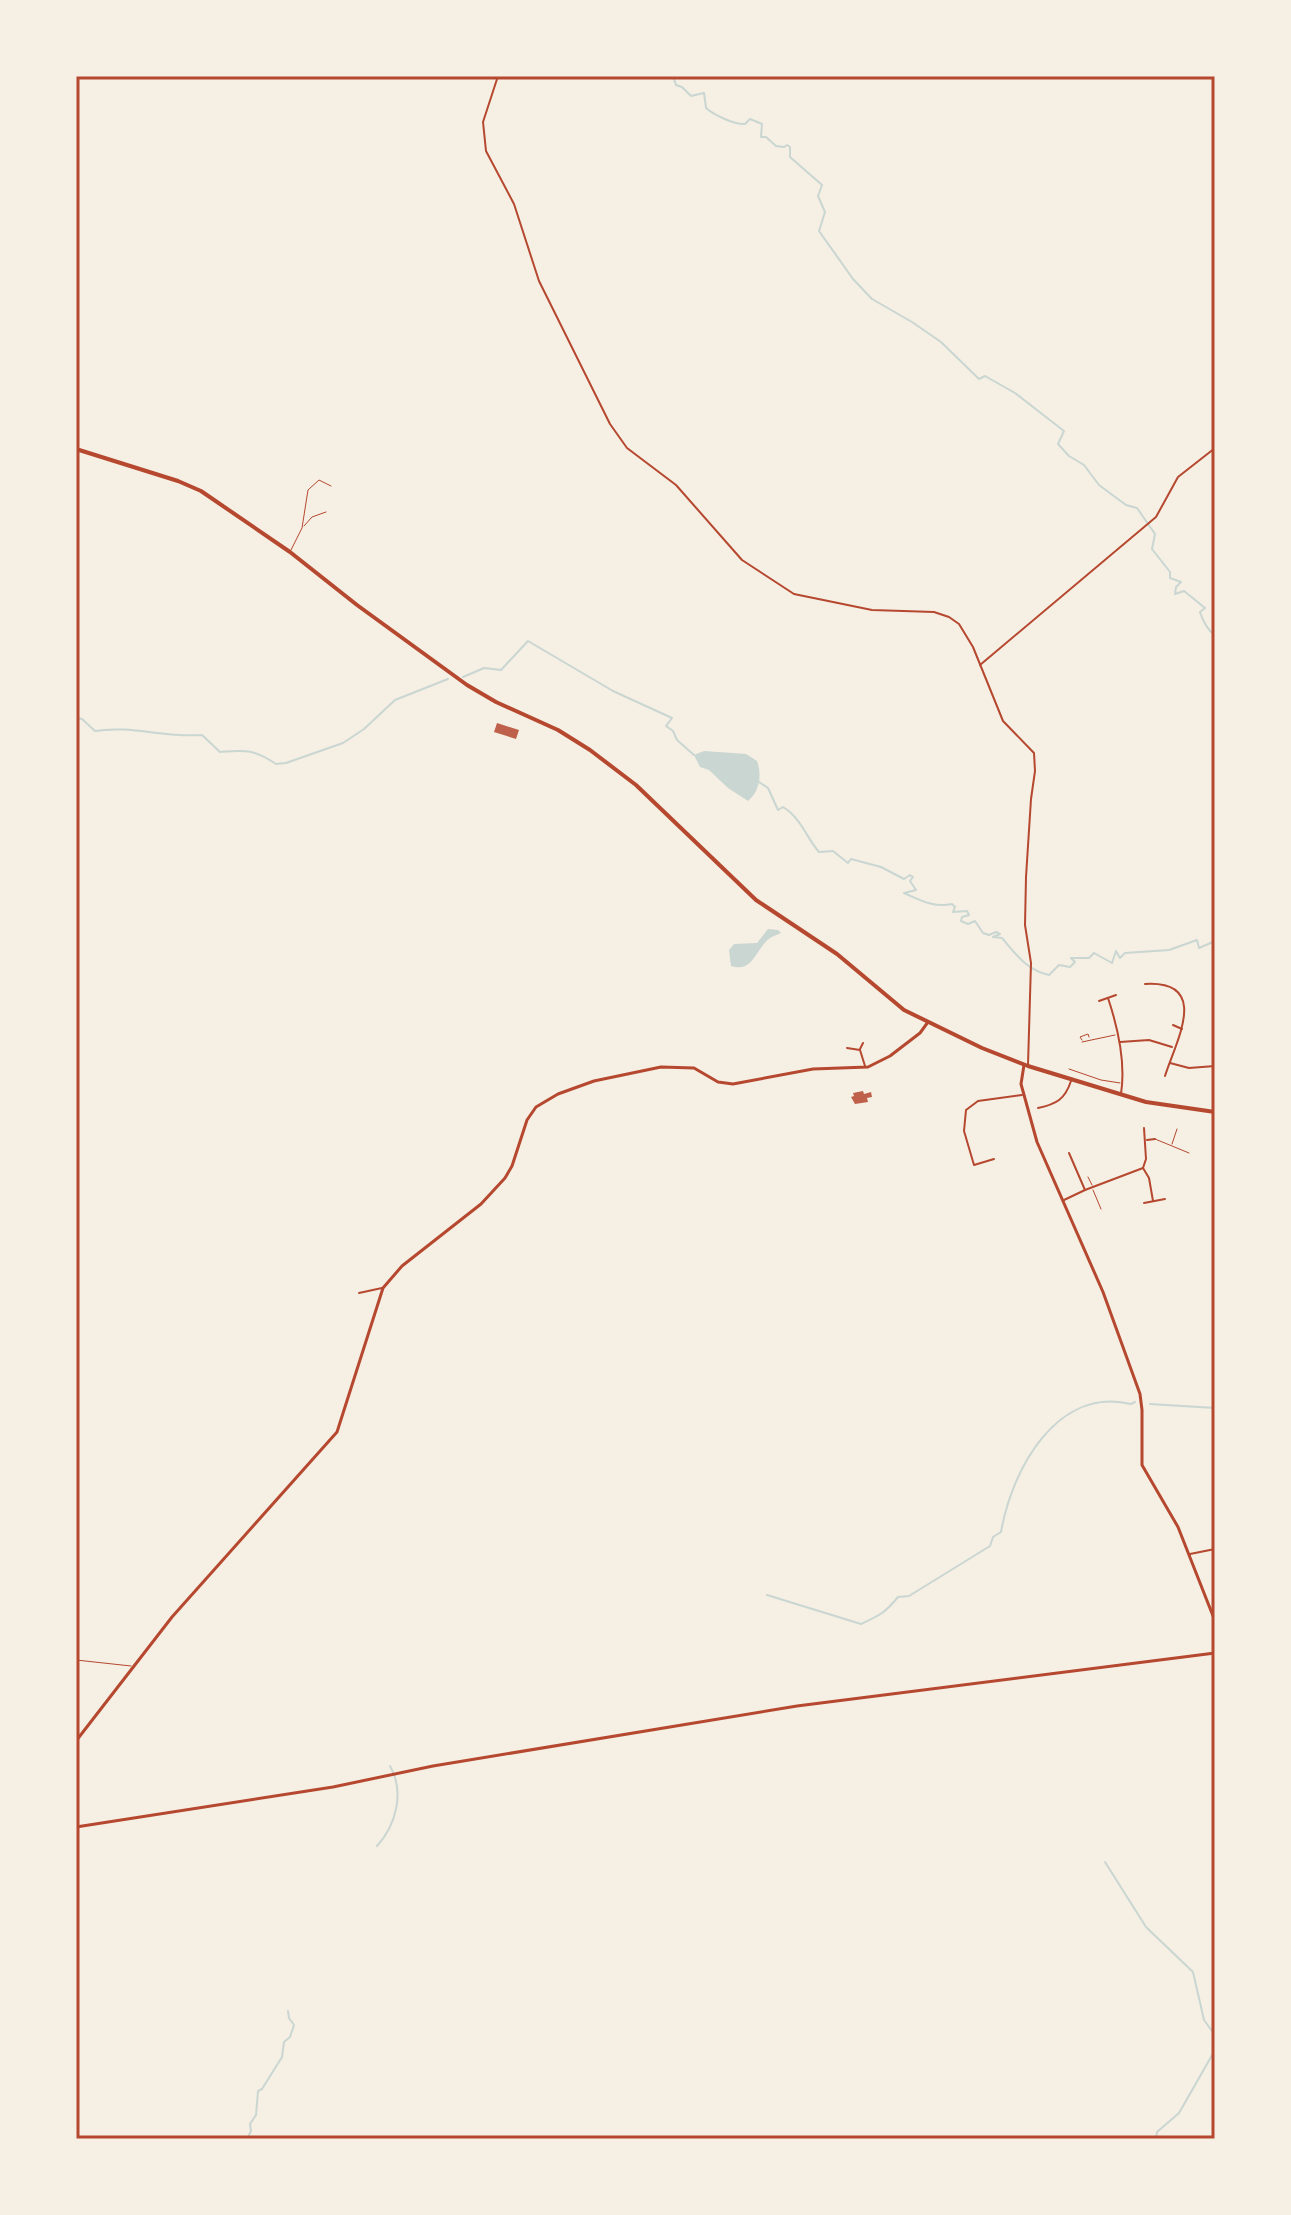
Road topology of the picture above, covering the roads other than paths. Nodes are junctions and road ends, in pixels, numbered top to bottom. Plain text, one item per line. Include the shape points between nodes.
1 (498, 76) edge
2 (1215, 448) edge
3 (76, 449) edge
4 (331, 486) dead end
5 (326, 512) dead end
6 (302, 528) junction
7 (290, 552) junction
8 (980, 665) junction
9 (1171, 980) dead end
10 (1145, 984) dead end
11 (1168, 986) junction
12 (1116, 995) dead end
13 (1108, 998) junction
14 (1099, 1001) dead end
15 (928, 1022) junction
16 (1173, 1025) dead end
17 (1182, 1029) junction
18 (1118, 1035) junction
19 (1090, 1040) dead end
20 (863, 1043) dead end
21 (1119, 1043) junction
22 (1173, 1047) junction
23 (847, 1048) dead end
24 (860, 1050) junction
25 (1169, 1063) junction
26 (1026, 1065) junction
27 (1215, 1066) edge
28 (866, 1067) junction
29 (1069, 1069) dead end
30 (1165, 1076) dead end
31 (1072, 1080) junction
32 (1122, 1083) junction
33 (1023, 1095) junction
34 (1121, 1095) junction
35 (1038, 1108) dead end
36 (1215, 1112) edge
37 (1144, 1128) dead end
38 (1177, 1129) dead end
39 (1155, 1139) joint
40 (1146, 1140) junction
41 (1171, 1146) junction
42 (1069, 1153) dead end
43 (1189, 1153) dead end
44 (994, 1159) dead end
45 (1143, 1168) junction
46 (1088, 1177) dead end
47 (1092, 1187) junction
48 (1085, 1190) junction
49 (1165, 1199) dead end
50 (1063, 1200) junction
51 (1153, 1201) junction
52 (1144, 1203) dead end
53 (1101, 1209) dead end
54 (383, 1288) junction
55 (359, 1293) dead end
56 (1215, 1549) edge
57 (1188, 1554) junction
58 (1215, 1621) edge
59 (1215, 1653) edge
60 (76, 1660) edge
61 (134, 1666) junction
62 (76, 1741) edge
63 (76, 1827) edge

1 - 8 street via 483,122 486,151 514,204 539,281 627,448 676,485 742,560 774,583 811,599 941,614 959,624
2 - 8 street via 1178,477 1150,522
3 - 7 highway via 201,491
4 - 6 lane via 319,480 308,490
5 - 6 lane
6 - 7 lane
7 - 15 highway via 467,685 558,730 618,770 756,900
8 - 26 street via 1003,721 1034,753 1026,877 1031,963
9 - 11 street
10 - 11 street
11 - 17 street via 1184,1003
12 - 13 street
13 - 14 street
13 - 18 street
15 - 26 highway
15 - 28 street via 890,1056
16 - 17 street
17 - 22 street
18 - 19 lane
18 - 21 street
20 - 24 street
21 - 22 street via 1149,1040
21 - 32 street
22 - 25 street
23 - 24 street
24 - 28 street
25 - 27 street
25 - 30 street
26 - 31 highway
26 - 33 street
28 - 54 street via 813,1069 733,1084 685,1066 635,1071 558,1094 536,1107 527,1120 505,1178
29 - 32 lane
31 - 34 highway
31 - 35 street via 1061,1100
32 - 34 street
33 - 44 street via 978,1101 966,1110 964,1131 974,1165
33 - 50 street
34 - 36 highway
37 - 40 street
38 - 41 lane
39 - 40 street
39 - 41 lane
40 - 45 street
41 - 43 lane
42 - 48 street
45 - 47 street
45 - 51 street
46 - 47 lane
47 - 48 street
47 - 53 lane
48 - 50 street
49 - 51 street
50 - 57 street via 1140,1394 1142,1465
51 - 52 street
54 - 55 street
54 - 61 street via 337,1432
56 - 57 street
57 - 58 street
59 - 63 street via 797,1706
60 - 61 lane
61 - 62 street

